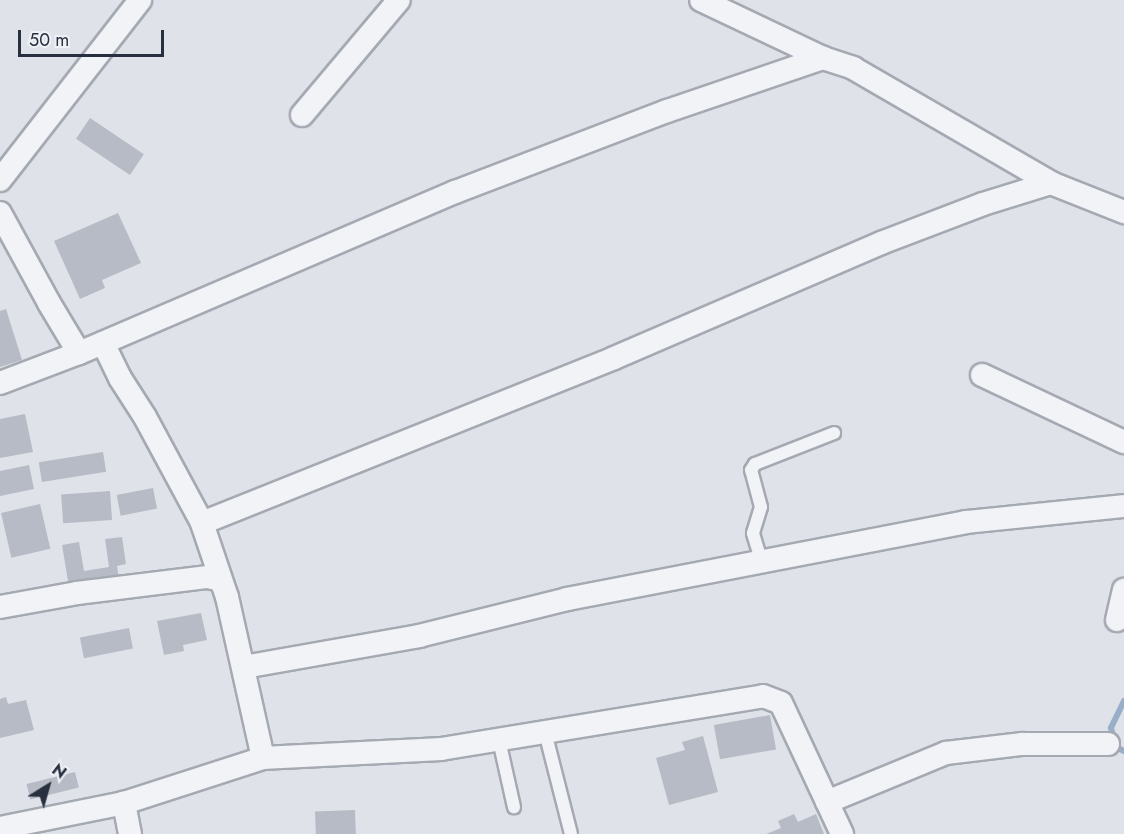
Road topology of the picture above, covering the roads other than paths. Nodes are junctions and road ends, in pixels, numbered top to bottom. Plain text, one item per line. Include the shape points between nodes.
1 (140, 0) edge
2 (399, 0) edge
3 (700, 0) edge
4 (823, 58) junction
5 (302, 115) dead end
6 (0, 180) edge
7 (1051, 183) junction
8 (1124, 212) edge
9 (0, 215) edge
10 (103, 343) junction
11 (80, 353) junction
12 (982, 375) dead end
13 (0, 383) edge
14 (834, 433) dead end
15 (1124, 442) edge
16 (1124, 506) edge
17 (202, 523) junction
18 (762, 563) junction
19 (221, 580) junction
20 (1124, 590) edge
21 (0, 607) edge
22 (1117, 620) dead end
23 (244, 668) junction
24 (544, 732) junction
25 (499, 740) junction
26 (1108, 744) dead end
27 (263, 759) junction
28 (827, 802) junction
29 (124, 803) junction
30 (514, 807) dead end
31 (0, 828) edge
32 (130, 834) edge
33 (571, 834) edge
34 (842, 834) edge

1 - 6 street
2 - 5 street
3 - 4 street
4 - 7 street via 878,81
4 - 10 street via 667,111 455,192
7 - 8 street
7 - 17 street via 881,243 614,358
9 - 11 street
10 - 11 street
10 - 17 street
11 - 13 street
12 - 15 street
14 - 18 lane via 755,464 751,470 761,507 753,533
16 - 18 street via 966,522
17 - 19 street
18 - 23 street via 567,599 419,636
19 - 21 street via 208,577 77,593
19 - 23 street
20 - 22 street
23 - 27 street
24 - 25 street
24 - 28 street via 763,696 772,698 781,703
24 - 33 lane
25 - 27 street via 441,749
25 - 30 lane
26 - 28 street via 1022,744 946,753
27 - 29 street
28 - 34 street
29 - 31 street
29 - 32 street

